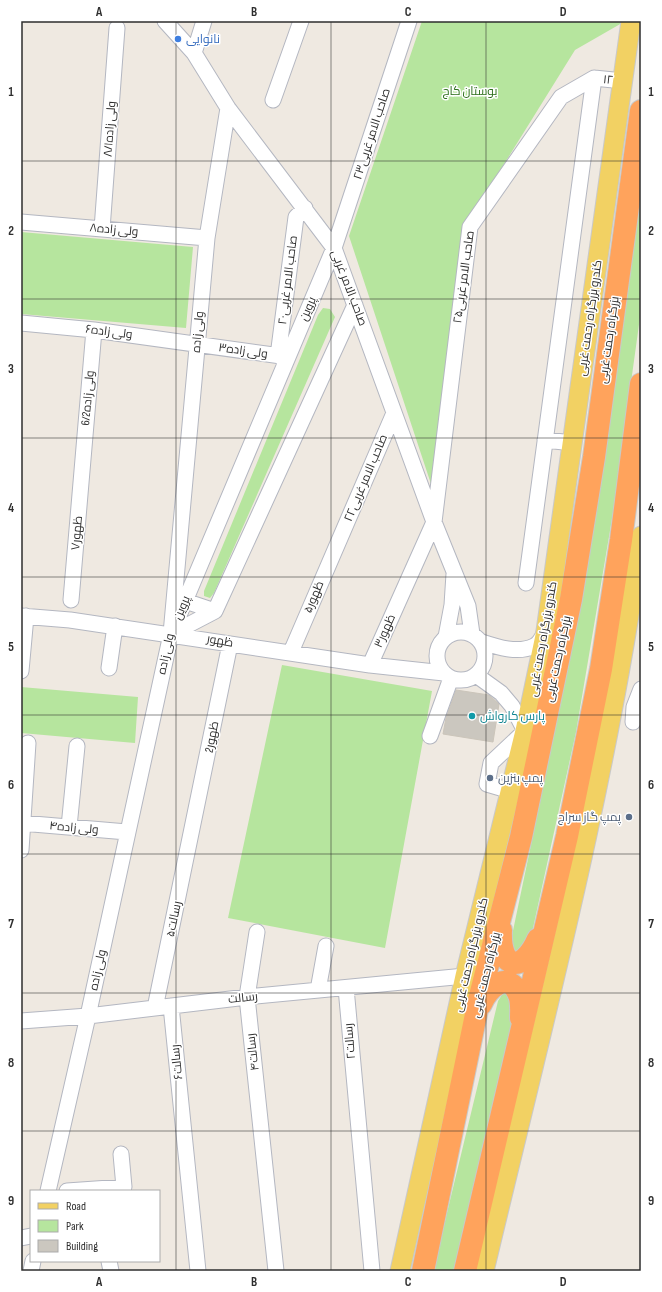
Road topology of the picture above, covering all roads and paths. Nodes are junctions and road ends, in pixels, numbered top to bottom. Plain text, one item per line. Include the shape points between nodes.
1 (165, 21) edge
2 (204, 21) edge
3 (301, 21) edge
4 (409, 21) edge
5 (631, 21) edge
6 (117, 28) dead end
7 (194, 53) junction
8 (594, 78) junction
9 (622, 81) junction
10 (273, 100) dead end
11 (228, 108) junction
12 (641, 111) edge
13 (638, 141) junction
14 (305, 208) junction
15 (21, 222) edge
16 (102, 229) junction
17 (207, 238) junction
18 (334, 248) junction
19 (355, 305) junction
20 (21, 323) edge
21 (94, 330) junction
22 (197, 344) junction
23 (283, 356) junction
24 (641, 384) edge
25 (394, 413) junction
26 (545, 440) junction
27 (573, 443) junction
28 (83, 465) joint
29 (434, 522) junction
30 (631, 538) edge
31 (338, 543) joint
32 (455, 571) junction
33 (526, 583) dead end
34 (71, 600) dead end
35 (185, 601) junction
36 (215, 611) junction
37 (23, 616) edge
38 (115, 626) junction
39 (546, 631) junction
40 (171, 634) junction
41 (477, 638) junction
42 (442, 642) junction
43 (230, 644) junction
44 (291, 652) junction
45 (370, 665) junction
46 (109, 668) dead end
47 (418, 669) junction
48 (21, 671) edge
49 (620, 673) junction
50 (447, 675) junction
51 (476, 675) junction
52 (641, 684) edge
53 (641, 689) edge
54 (611, 719) junction
55 (637, 723) edge
56 (430, 736) dead end
57 (519, 736) junction
58 (28, 743) dead end
59 (77, 746) dead end
60 (502, 791) junction
61 (22, 823) edge
62 (69, 828) junction
63 (193, 831) joint
64 (127, 832) junction
65 (21, 850) edge
66 (503, 907) junction
67 (548, 916) junction
68 (257, 932) dead end
69 (326, 946) dead end
70 (465, 976) junction
71 (346, 988) junction
72 (318, 990) junction
73 (247, 997) junction
74 (171, 1006) junction
75 (155, 1008) junction
76 (88, 1016) junction
77 (21, 1021) edge
78 (474, 1024) junction
79 (521, 1035) junction
80 (121, 1154) dead end
81 (48, 1190) edge
82 (81, 1190) edge
83 (432, 1235) junction
84 (276, 1267) edge
85 (198, 1271) edge
86 (372, 1271) edge
87 (400, 1271) edge
88 (412, 1271) edge
89 (423, 1271) edge
90 (465, 1271) edge
91 (484, 1271) edge

1 - 7 street, صاحب الامر غربی
2 - 7 street
3 - 10 street
4 - 18 street, صاحب الامر غربی۲۳
5 - 9 main road, کندرو بزرگراه رحمت غربی
6 - 16 street, ولی زاده۸/۱
7 - 11 street, صاحب الامر غربی
8 - 9 street, ۱۲
8 - 26 street
8 - 29 street, صاحب الامر غربی۲۵ via 561,97 470,227
9 - 13 main road
9 - 27 main road, کندرو بزرگراه رحمت غربی
11 - 14 street, صاحب الامر غربی
11 - 17 street, ولی زاده
12 - 13 highway, بزرگراه رحمت غربی
13 - 66 highway, بزرگراه رحمت غربی via 594,457 571,599
14 - 18 street, صاحب الامر غربی
14 - 23 street, صاحب الامر غربی۲۰ via 296,217
15 - 16 street, ولی زاده۸
16 - 17 street, ولی زاده۸
17 - 22 street, ولی زاده
18 - 19 street, صاحب الامر غربی
18 - 23 street, پروین
19 - 25 street, صاحب الامر غربی
19 - 36 street
20 - 21 street, ولی زاده۶
21 - 22 street, ولی زاده۶
21 - 28 street, 6/2ولی زاده
22 - 23 street, ولی زاده۳
22 - 40 street, ولی زاده
23 - 35 street, پروین
24 - 30 highway
25 - 29 street, صاحب الامر غربی
25 - 31 street, صاحب الامر غربی٢٢
26 - 27 street
26 - 33 street
27 - 39 main road, کندرو بزرگراه رحمت غربی
28 - 34 street, ظهور۷
29 - 32 street, صاحب الامر غربی
29 - 45 street, ظهور۳
30 - 49 main road via 632,605
30 - 67 highway
31 - 44 street, ظهور۵
32 - 41 street, صاحب الامر غربی
32 - 42 street via 452,605
35 - 36 street
35 - 40 street, پروین
36 - 40 street, پروین
37 - 38 street, ظهور
37 - 48 street
38 - 40 street, ظهور
38 - 46 street
39 - 41 street via 535,646 521,649 499,648
39 - 57 main road, کندرو بزرگراه رحمت غربی
40 - 43 street, ظهور
40 - 64 street, ولی زاده
41 - 42 street via 458,631
41 - 51 street via 485,651 485,660
42 - 47 street
42 - 50 street via 437,656 439,665
43 - 44 street, ظهور
43 - 63 street, 2ظهور
44 - 45 street, ظهور
45 - 47 street, ظهور
47 - 50 street, ظهور
49 - 52 street via 624,687 629,689
49 - 54 main road
50 - 51 street via 464,680
50 - 56 street
51 - 57 street via 501,693 512,706
53 - 55 street via 634,707
54 - 55 street
54 - 91 main road via 589,828
57 - 60 main road, کندرو بزرگراه رحمت غربی
57 - 60 street via 491,763 486,784
58 - 61 street
59 - 62 street
60 - 70 main road, کندرو بزرگراه رحمت غربی
61 - 62 street, ولی زاده۴
61 - 65 street
62 - 64 street, ولی زاده۴
63 - 75 street, رسالت۵
64 - 76 street, ولی زاده
66 - 67 highway via 501,951 506,960 516,963 529,957
66 - 78 highway, بزرگراه رحمت غربی
67 - 79 highway
68 - 73 street, رسالت۴
69 - 72 street
70 - 71 street, رسالت
70 - 87 main road, کندرو بزرگراه رحمت غربی
71 - 72 street, رسالت
71 - 86 street, رسالت۲
72 - 73 street, رسالت
73 - 74 street, رسالت
73 - 84 street, رسالت۴
74 - 75 street, رسالت
74 - 85 street, رسالت۶
75 - 76 street, رسالت
76 - 77 street, رسالت
76 - 81 street, ولی زاده
78 - 79 highway via 487,992 494,985 507,983 516,989 520,997
78 - 83 highway, بزرگراه رحمت غربی
79 - 90 highway
80 - 82 street via 124,1187
83 - 88 highway
83 - 89 highway, بزرگراه رحمت غربی

